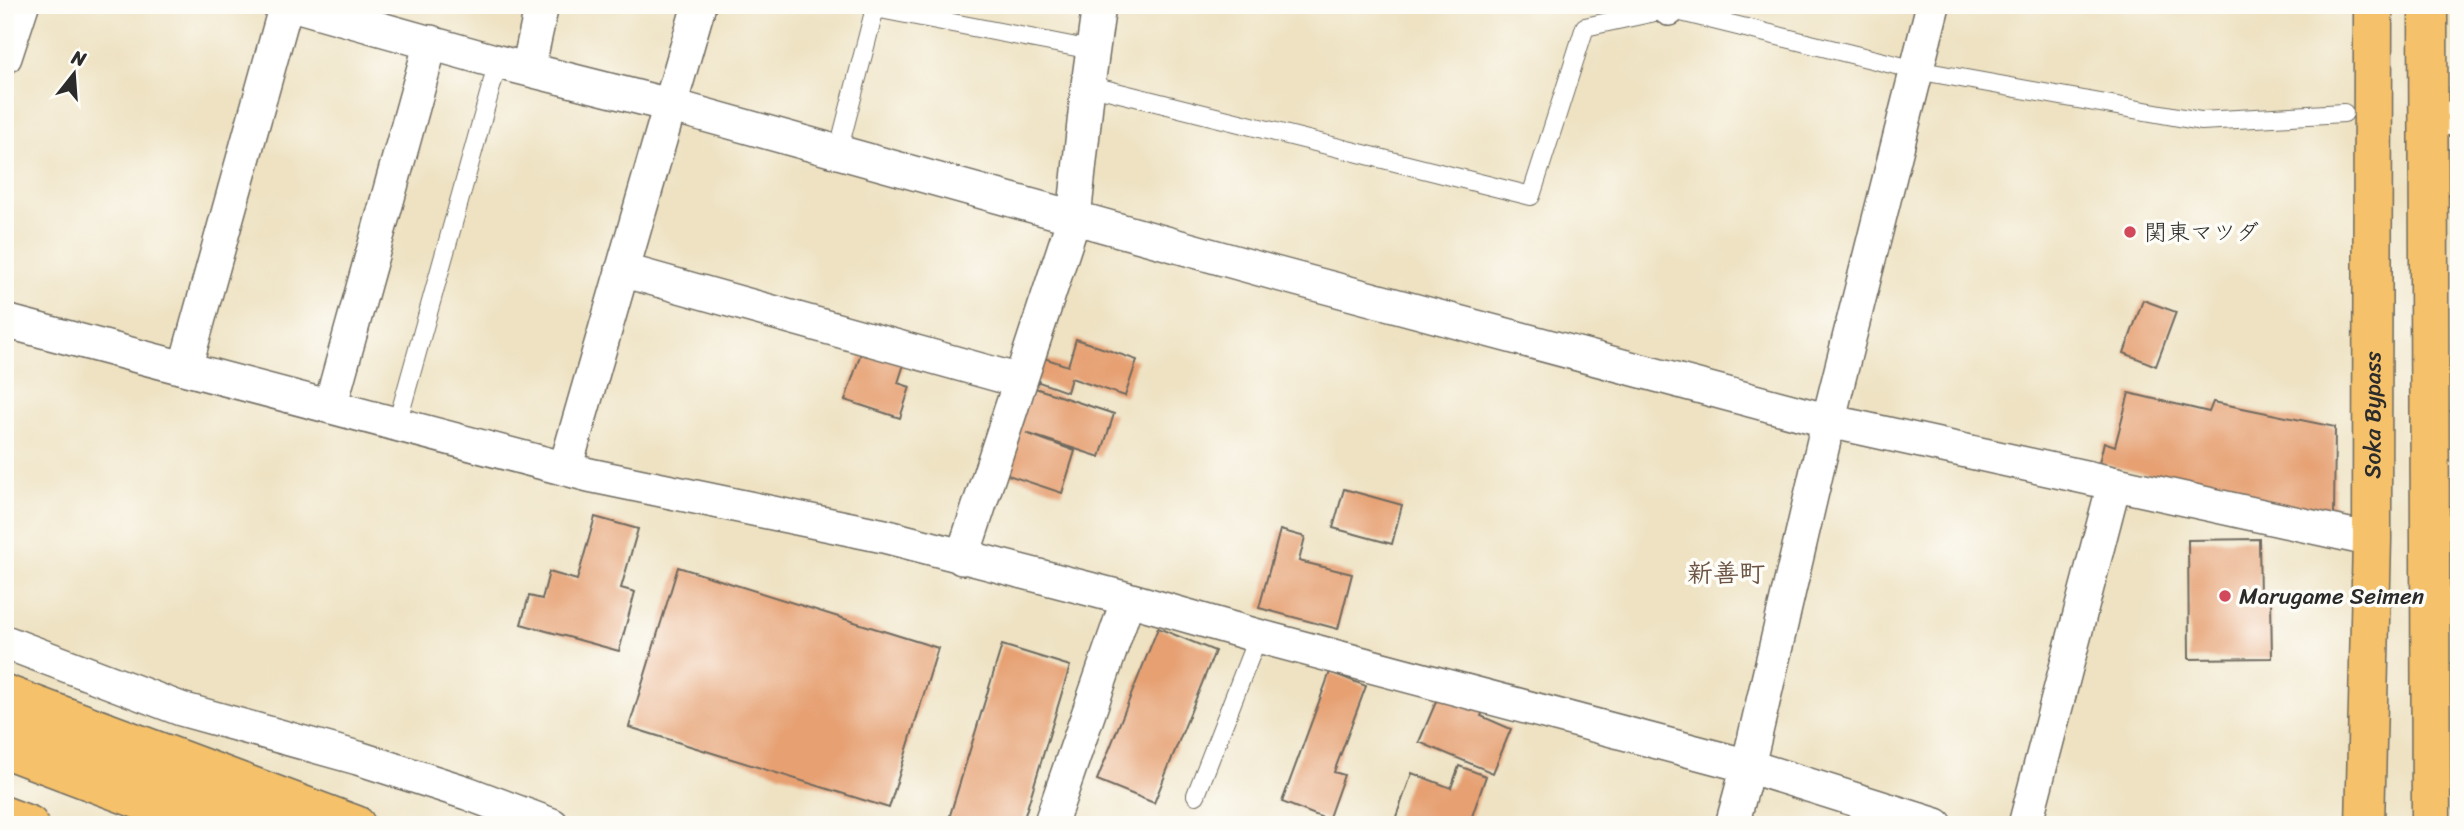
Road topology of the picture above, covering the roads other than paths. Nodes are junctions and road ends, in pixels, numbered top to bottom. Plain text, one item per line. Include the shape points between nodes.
1 (22, 5) edge
2 (286, 5) edge
3 (295, 5) edge
4 (542, 5) edge
5 (699, 5) edge
6 (1099, 5) edge
7 (1933, 5) edge
8 (2373, 5) edge
9 (2428, 5) edge
10 (1669, 7) edge
11 (349, 13) edge
12 (431, 42) junction
13 (1092, 50) junction
14 (5, 57) edge
15 (513, 66) junction
16 (1916, 70) junction
17 (1088, 85) junction
18 (669, 105) junction
19 (2344, 113) dead end
20 (2443, 118) edge
21 (838, 152) junction
22 (1074, 218) junction
23 (622, 270) junction
24 (5, 321) edge
25 (185, 368) junction
26 (1020, 381) junction
27 (330, 407) junction
28 (1829, 421) junction
29 (397, 424) junction
30 (565, 469) junction
31 (2114, 484) junction
32 (2372, 540) junction
33 (962, 558) junction
34 (1128, 599) junction
35 (1258, 636) junction
36 (5, 642) edge
37 (5, 694) edge
38 (5, 719) edge
39 (5, 750) edge
40 (1748, 766) junction
41 (1196, 795) dead end
42 (5, 816) edge
43 (29, 825) edge
44 (206, 825) edge
45 (285, 825) edge
46 (356, 825) edge
47 (552, 825) edge
48 (1050, 825) edge
49 (1732, 825) edge
50 (1936, 825) edge
51 (2025, 825) edge
52 (2365, 825) edge
53 (2431, 825) edge

1 - 14 street
2 - 25 street
3 - 11 street
4 - 15 street
5 - 18 street
6 - 13 street
7 - 16 street
8 - 32 highway, Soka Bypass
9 - 20 highway
10 - 16 lane
10 - 17 lane via 1585,27 1531,196
11 - 12 street
12 - 15 street
12 - 27 street
13 - 17 street
13 - 21 lane via 876,8
15 - 18 street
15 - 29 lane
16 - 19 lane via 2201,121
16 - 28 street
17 - 22 street
18 - 21 street
18 - 23 street
20 - 53 highway
21 - 22 street
22 - 26 street
22 - 28 street
23 - 26 street
23 - 30 street
24 - 25 street
25 - 27 street
26 - 33 street
27 - 29 street
28 - 31 street
28 - 40 street
29 - 30 street
30 - 33 street via 884,536
31 - 32 street
31 - 51 street
32 - 52 highway, Soka Bypass
33 - 34 street
34 - 35 street
34 - 48 street
35 - 40 street
35 - 41 lane
36 - 47 street via 181,709 358,758
37 - 46 highway
38 - 45 highway
39 - 44 highway
40 - 49 street
40 - 50 street
42 - 43 highway

